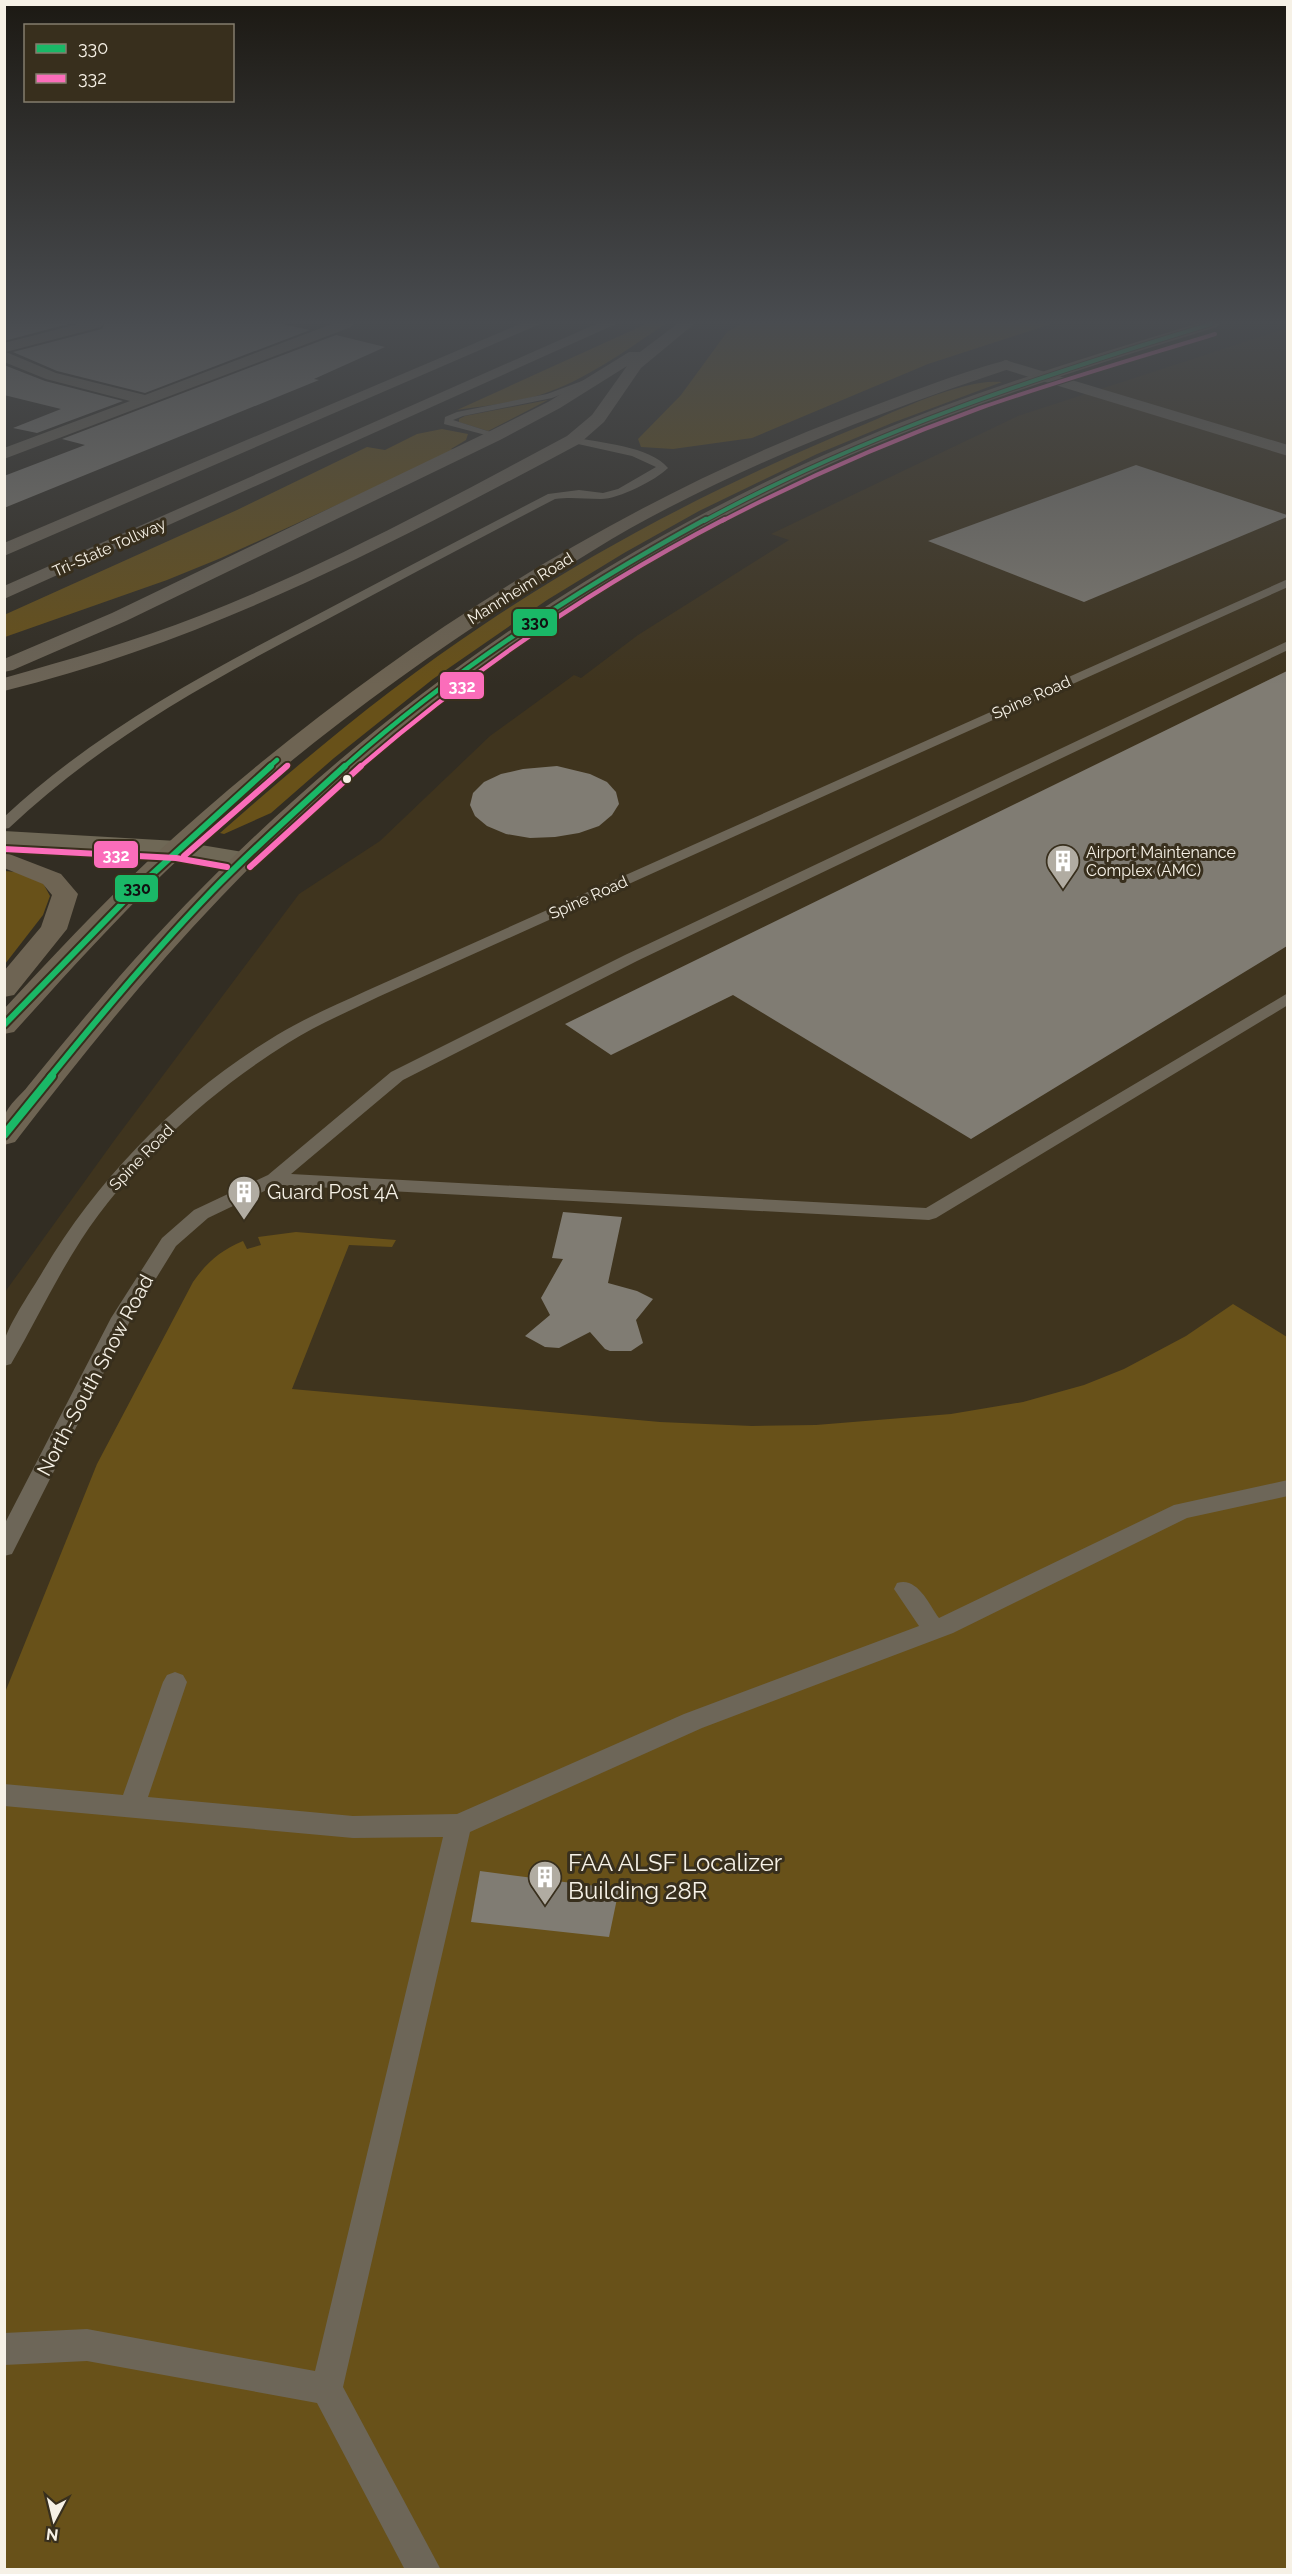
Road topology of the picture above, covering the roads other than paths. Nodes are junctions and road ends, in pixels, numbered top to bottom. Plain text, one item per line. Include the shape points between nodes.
1 (25, 444) edge
2 (252, 444) edge
3 (339, 444) edge
4 (477, 444) edge
5 (565, 444) edge
6 (590, 444) edge
7 (795, 444) edge
8 (866, 444) edge
9 (1264, 444) edge
10 (9, 450) edge
11 (1287, 451) edge
12 (4, 550) edge
13 (1287, 582) edge
14 (4, 593) edge
15 (1287, 645) edge
16 (4, 667) edge
17 (4, 685) edge
18 (4, 825) edge
19 (4, 838) edge
20 (169, 856) junction
21 (4, 857) edge
22 (243, 860) junction
23 (4, 989) edge
24 (1287, 998) edge
25 (4, 1026) edge
26 (4, 1136) edge
27 (274, 1179) junction
28 (4, 1359) edge
29 (1287, 1488) edge
30 (4, 1548) edge
31 (905, 1589) dead end
32 (934, 1629) junction
33 (176, 1682) dead end
34 (4, 1795) edge
35 (132, 1806) junction
36 (459, 1825) junction
37 (4, 2349) edge
38 (327, 2390) junction
39 (424, 2570) edge

1 - 10 street
2 - 12 highway, Tri-State Tollway
3 - 14 highway, Tri-State Tollway
4 - 16 highway via 129,612
5 - 17 highway via 297,581 208,620 122,651
6 - 18 lane via 660,462 663,468 622,491 603,496 552,496 223,669 111,736
7 - 20 main road, Mannheim Road via 678,496 578,552 459,627 286,753
8 - 22 main road, Mannheim Road via 791,476 584,589 461,674 384,734
9 - 11 street
13 - 28 lane, Spine Road via 372,994 283,1039 157,1136 100,1200 57,1264
15 - 27 lane via 641,953 397,1076
19 - 20 main road
20 - 21 main road
20 - 22 main road
20 - 25 main road, Mannheim Road via 105,917
21 - 23 main road via 52,879 65,894 54,929
22 - 26 main road, Mannheim Road via 159,949
24 - 27 lane via 929,1214
27 - 30 lane, North-South Snow Road via 201,1214 169,1242 121,1318
29 - 32 lane via 1182,1511
31 - 32 lane
32 - 36 lane via 693,1721
33 - 35 lane
34 - 35 lane
35 - 36 lane via 353,1827
36 - 38 lane
37 - 38 lane via 87,2344
38 - 39 lane

